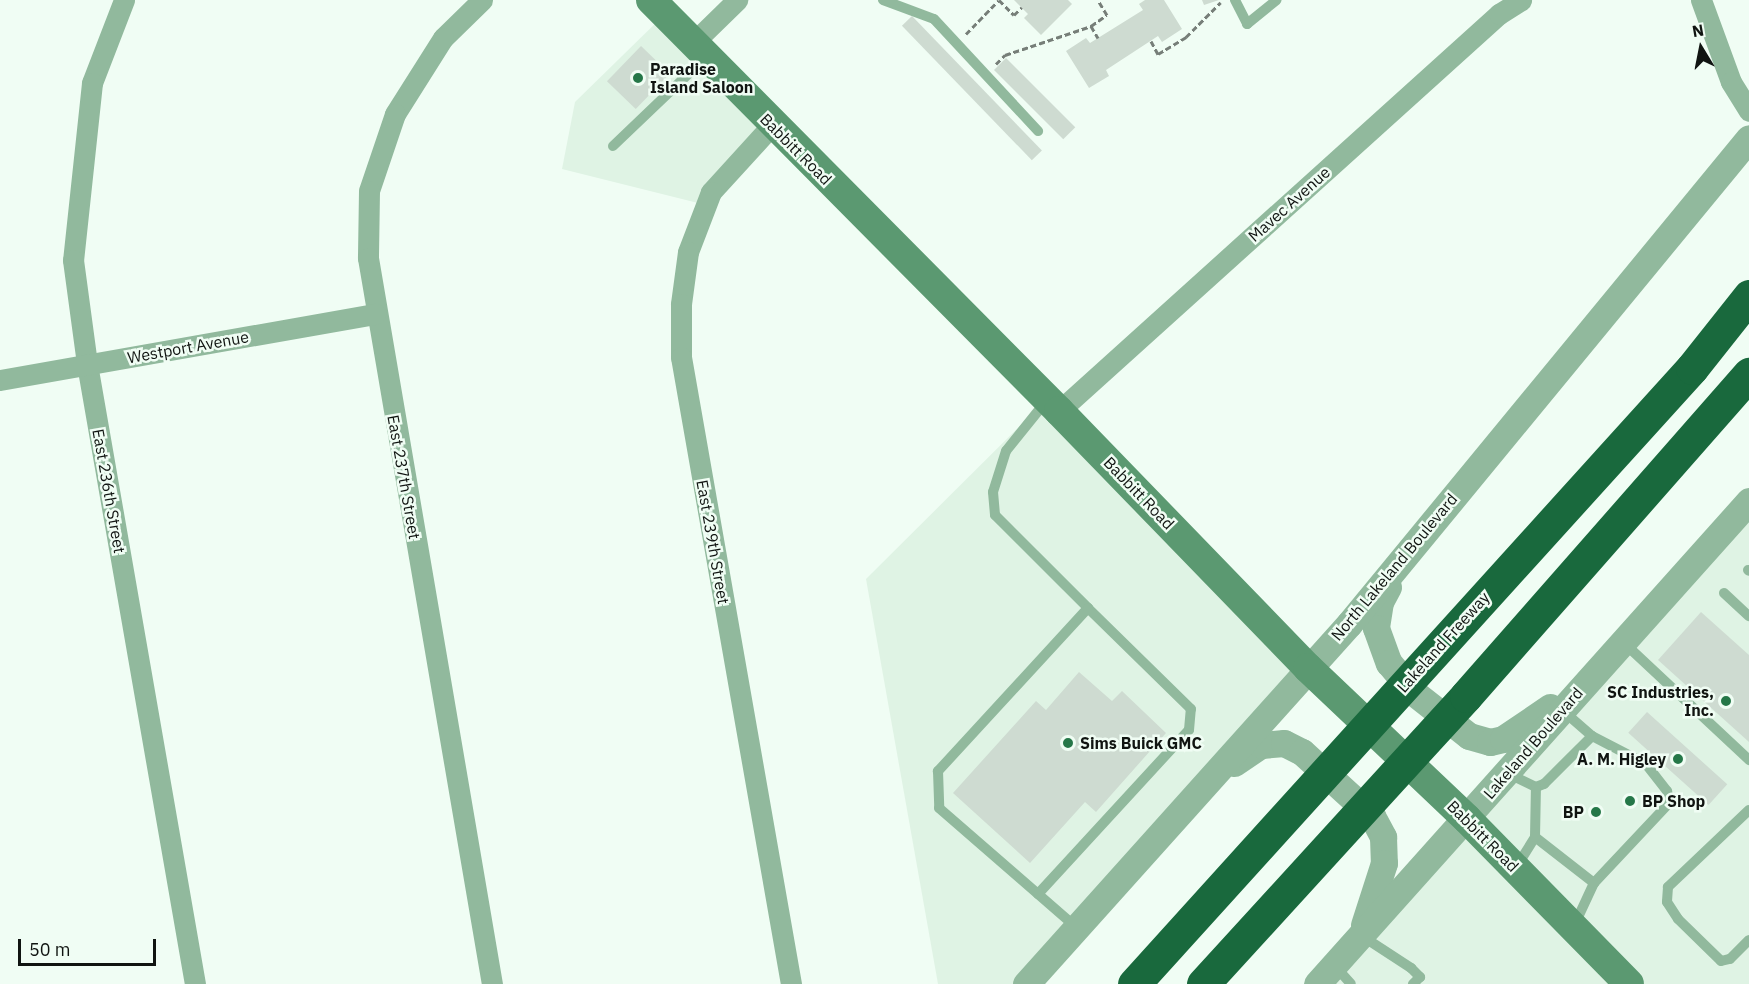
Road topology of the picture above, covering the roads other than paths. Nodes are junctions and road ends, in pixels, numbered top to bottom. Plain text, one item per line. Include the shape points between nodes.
1 (124, 0) edge
2 (482, 0) edge
3 (651, 0) edge
4 (737, 0) edge
5 (883, 0) edge
6 (1235, 0) edge
7 (1277, 0) edge
8 (1521, 0) edge
9 (1701, 0) edge
10 (700, 50) junction
11 (1749, 111) edge
12 (772, 125) junction
13 (1038, 131) dead end
14 (1749, 138) edge
15 (613, 146) dead end
16 (1749, 296) edge
17 (375, 314) junction
18 (87, 364) junction
19 (1749, 374) edge
20 (0, 380) edge
21 (1053, 405) junction
22 (1749, 502) edge
23 (1406, 554) junction
24 (1724, 593) dead end
25 (1088, 608) junction
26 (1749, 616) edge
27 (1623, 642) junction
28 (1308, 668) junction
29 (1590, 679) junction
30 (1562, 710) junction
31 (1592, 736) junction
32 (1749, 760) edge
33 (1507, 773) junction
34 (1209, 779) junction
35 (1536, 787) junction
36 (1749, 810) edge
37 (1467, 819) junction
38 (1535, 837) junction
39 (1516, 868) junction
40 (1594, 883) junction
41 (1038, 894) junction
42 (1077, 927) junction
43 (1573, 927) junction
44 (1360, 935) junction
45 (1749, 940) edge
46 (1334, 978) edge
47 (195, 984) edge
48 (492, 984) edge
49 (791, 984) edge
50 (1026, 984) edge
51 (1134, 984) edge
52 (1203, 984) edge
53 (1413, 984) edge
54 (1629, 984) edge

1 - 18 street, East 236th Street via 92,83 80,175 73,260
2 - 17 street, East 237th Street via 443,38 395,114 369,191 368,258
3 - 10 main road, Babbitt Road
4 - 10 street
5 - 13 lane via 934,19
6 - 7 lane via 1246,24
8 - 21 street, Mavec Avenue via 1499,14
9 - 11 street via 1731,82
10 - 12 main road, Babbitt Road
10 - 15 lane
12 - 21 main road, Babbitt Road
12 - 49 street, East 239th Street via 711,192 688,252 681,304 681,357
14 - 23 street, North Lakeland Boulevard
16 - 51 highway, Lakeland Freeway via 1692,368
17 - 18 street, Westport Avenue
17 - 48 street, East 237th Street
18 - 20 street, Westport Avenue
18 - 47 street, East 236th Street
19 - 52 highway via 1466,696
21 - 25 lane via 1006,451 993,492 994,515
21 - 28 main road, Babbitt Road
22 - 27 street, Lakeland Boulevard
23 - 28 street, North Lakeland Boulevard
23 - 29 street via 1380,602 1376,628 1381,645 1394,671 1413,692 1468,736 1490,742 1503,738
24 - 26 lane
25 - 41 lane via 1191,709 1189,730
25 - 41 lane via 938,771 939,808
27 - 29 street, Lakeland Boulevard
27 - 32 lane
28 - 34 street, North Lakeland Boulevard
28 - 37 main road, Babbitt Road
29 - 30 street, Lakeland Boulevard
30 - 31 lane
30 - 33 street, Lakeland Boulevard
31 - 35 lane via 1544,784
31 - 40 lane via 1646,764 1666,791 1669,803
33 - 35 lane
33 - 37 street, Lakeland Boulevard
34 - 42 street, North Lakeland Boulevard
34 - 44 street via 1261,745 1284,743 1302,752 1372,816 1383,837 1384,863
35 - 38 lane
36 - 45 lane via 1668,887 1667,902 1678,919 1721,961 1730,959
37 - 39 main road, Babbitt Road
37 - 44 street, Lakeland Boulevard
38 - 39 lane
38 - 40 lane
39 - 43 main road, Babbitt Road
40 - 43 lane
41 - 42 lane
42 - 50 street, North Lakeland Boulevard
43 - 54 main road, Babbitt Road
44 - 46 street, Lakeland Boulevard
44 - 53 lane via 1411,968 1420,978

